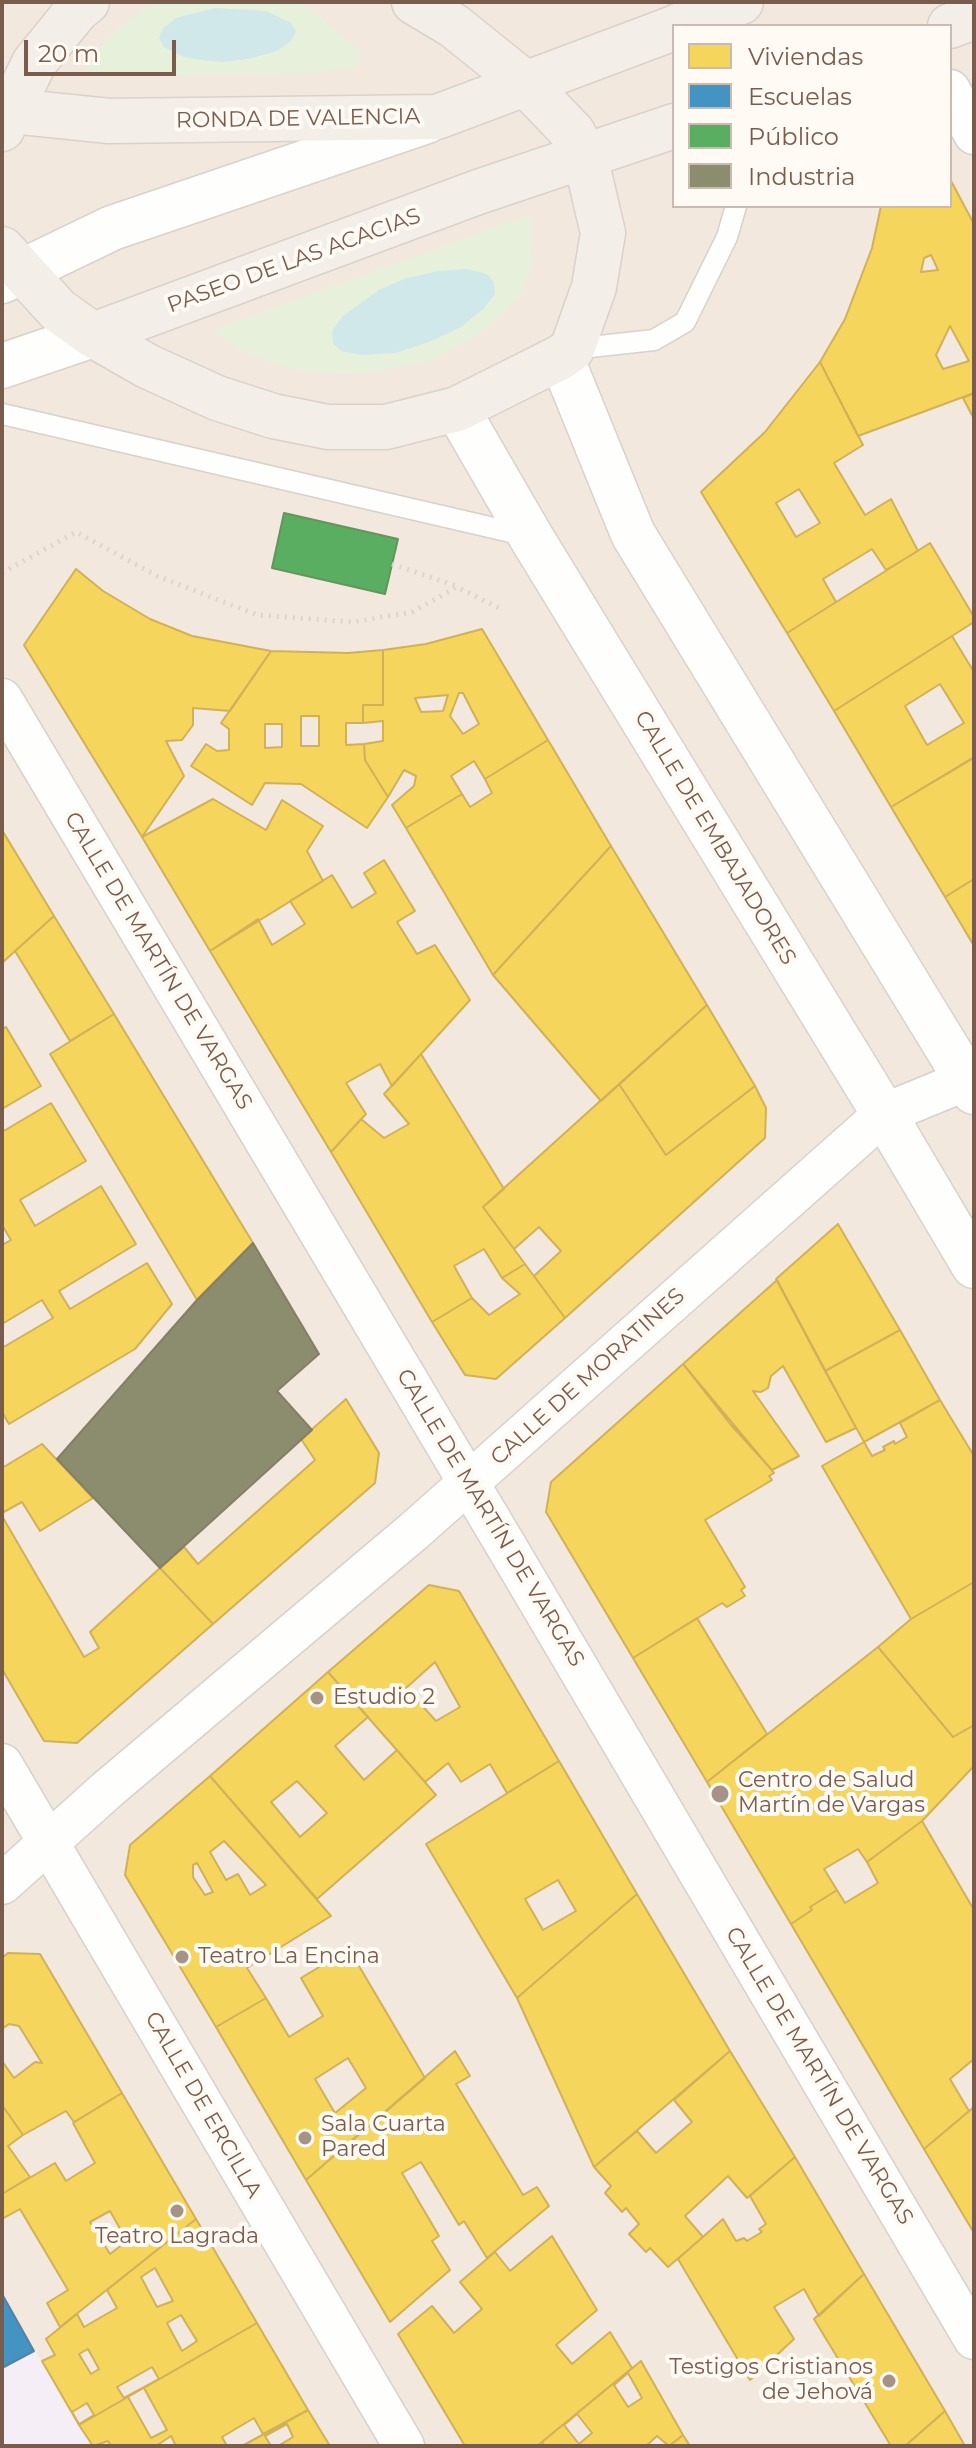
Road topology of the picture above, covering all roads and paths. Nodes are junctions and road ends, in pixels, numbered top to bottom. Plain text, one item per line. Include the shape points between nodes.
1 (87, 2) edge
2 (414, 2) edge
3 (741, 2) edge
4 (974, 17) edge
5 (684, 24) edge
6 (952, 25) edge
7 (672, 28) edge
8 (525, 83) junction
9 (952, 94) edge
10 (4, 117) edge
11 (437, 117) junction
12 (672, 127) edge
13 (974, 134) edge
14 (585, 156) junction
15 (735, 208) edge
16 (9, 268) edge
17 (93, 335) junction
18 (567, 353) junction
19 (2, 366) edge
20 (457, 409) junction
21 (2, 414) edge
22 (531, 537) junction
23 (392, 564) dead end
24 (2, 573) edge
25 (457, 587) junction
26 (501, 609) dead end
27 (2, 699) edge
28 (972, 1083) edge
29 (884, 1114) junction
30 (974, 1266) edge
31 (469, 1483) junction
32 (2, 1764) edge
33 (49, 1842) junction
34 (2, 1884) edge
35 (974, 2339) edge
36 (404, 2446) edge

1 - 10 main road via 34,63
2 - 8 main road via 454,26
3 - 5 main road, RONDA DE VALENCIA
4 - 6 main road
7 - 8 main road, RONDA DE VALENCIA
8 - 11 main road, RONDA DE VALENCIA
8 - 14 main road via 573,133
9 - 13 street
10 - 11 main road, RONDA DE VALENCIA
11 - 16 main road
12 - 14 main road
14 - 17 main road, PASEO DE LAS ACACIAS
14 - 18 main road via 603,233 594,287
15 - 18 lane via 727,237 685,322 654,340
16 - 17 main road
17 - 19 main road, PASEO DE LAS ACACIAS
17 - 20 main road via 217,398 273,416 328,427 386,427
18 - 20 main road
18 - 28 main road via 633,534
20 - 22 main road, CALLE DE EMBAJADORES
21 - 22 lane
22 - 29 main road, CALLE DE EMBAJADORES
23 - 25 path
24 - 25 path via 76,532 157,576 257,615 353,622 412,612
25 - 26 path
27 - 31 street, CALLE DE MARTÍN DE VARGAS
28 - 29 street, CALLE DE MORATINES
29 - 30 main road, CALLE DE EMBAJADORES
29 - 31 street, CALLE DE MORATINES
31 - 33 street, CALLE DE MORATINES
31 - 35 street, CALLE DE MARTÍN DE VARGAS
32 - 33 street, CALLE DE ERCILLA
33 - 34 street, CALLE DE MORATINES
33 - 36 street, CALLE DE ERCILLA

